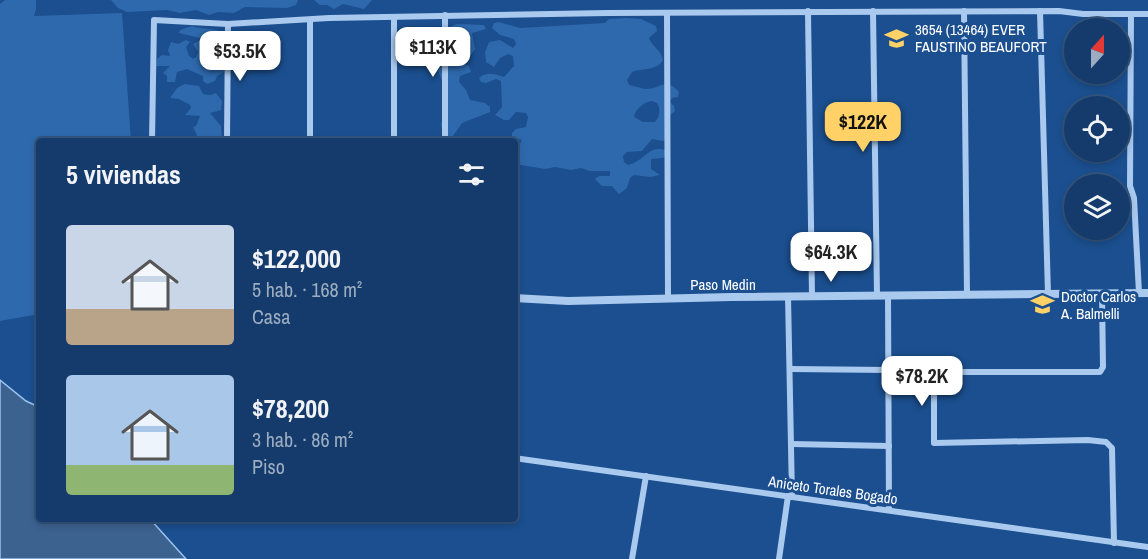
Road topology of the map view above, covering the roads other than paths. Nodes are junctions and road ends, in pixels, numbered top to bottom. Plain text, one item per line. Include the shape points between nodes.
1 (808, 11) junction
2 (873, 11) junction
3 (964, 11) junction
4 (1040, 11) junction
5 (667, 13) junction
6 (1131, 14) junction
7 (1148, 14) edge
8 (445, 15) junction
9 (394, 17) junction
10 (310, 21) junction
11 (228, 24) junction
12 (152, 138) edge
13 (227, 138) edge
14 (310, 138) edge
15 (394, 138) edge
16 (445, 138) edge
17 (1144, 293) edge
18 (1048, 294) junction
19 (1102, 294) junction
20 (877, 295) junction
21 (888, 295) junction
22 (967, 295) junction
23 (788, 296) junction
24 (812, 296) junction
25 (518, 298) edge
26 (668, 298) junction
27 (790, 369) junction
28 (888, 370) junction
29 (791, 444) junction
30 (889, 446) junction
31 (518, 459) edge
32 (646, 476) junction
33 (790, 497) junction
34 (889, 510) junction
35 (1114, 543) junction
36 (1148, 547) edge
37 (632, 559) edge
38 (779, 559) edge

1 - 2 street
1 - 5 street
1 - 24 street
2 - 3 street
2 - 20 street
3 - 4 street
3 - 22 street
4 - 6 street
4 - 18 street
5 - 8 street
5 - 26 street
6 - 7 street
6 - 17 street via 1130,186
8 - 9 street
8 - 16 street
9 - 10 street
9 - 15 street
10 - 11 street
10 - 14 street
11 - 12 street via 154,20
11 - 13 street
17 - 19 street, Paso Medin
18 - 19 street, Paso Medin
18 - 22 street, Paso Medin
19 - 35 street via 1100,372 934,372 934,443 1106,442 1112,448
20 - 21 street, Paso Medin
20 - 24 street, Paso Medin
21 - 22 street, Paso Medin
21 - 28 street
23 - 24 street, Paso Medin
23 - 26 street, Paso Medin
23 - 27 street
25 - 26 street, Paso Medin
27 - 28 street
27 - 29 street
28 - 30 street
29 - 30 street
29 - 33 street
30 - 34 street
31 - 32 street, Aniceto Torales Bogado
32 - 33 street, Aniceto Torales Bogado
32 - 37 street
33 - 34 street, Aniceto Torales Bogado
33 - 38 street
34 - 35 street, Aniceto Torales Bogado
35 - 36 street, Aniceto Torales Bogado

